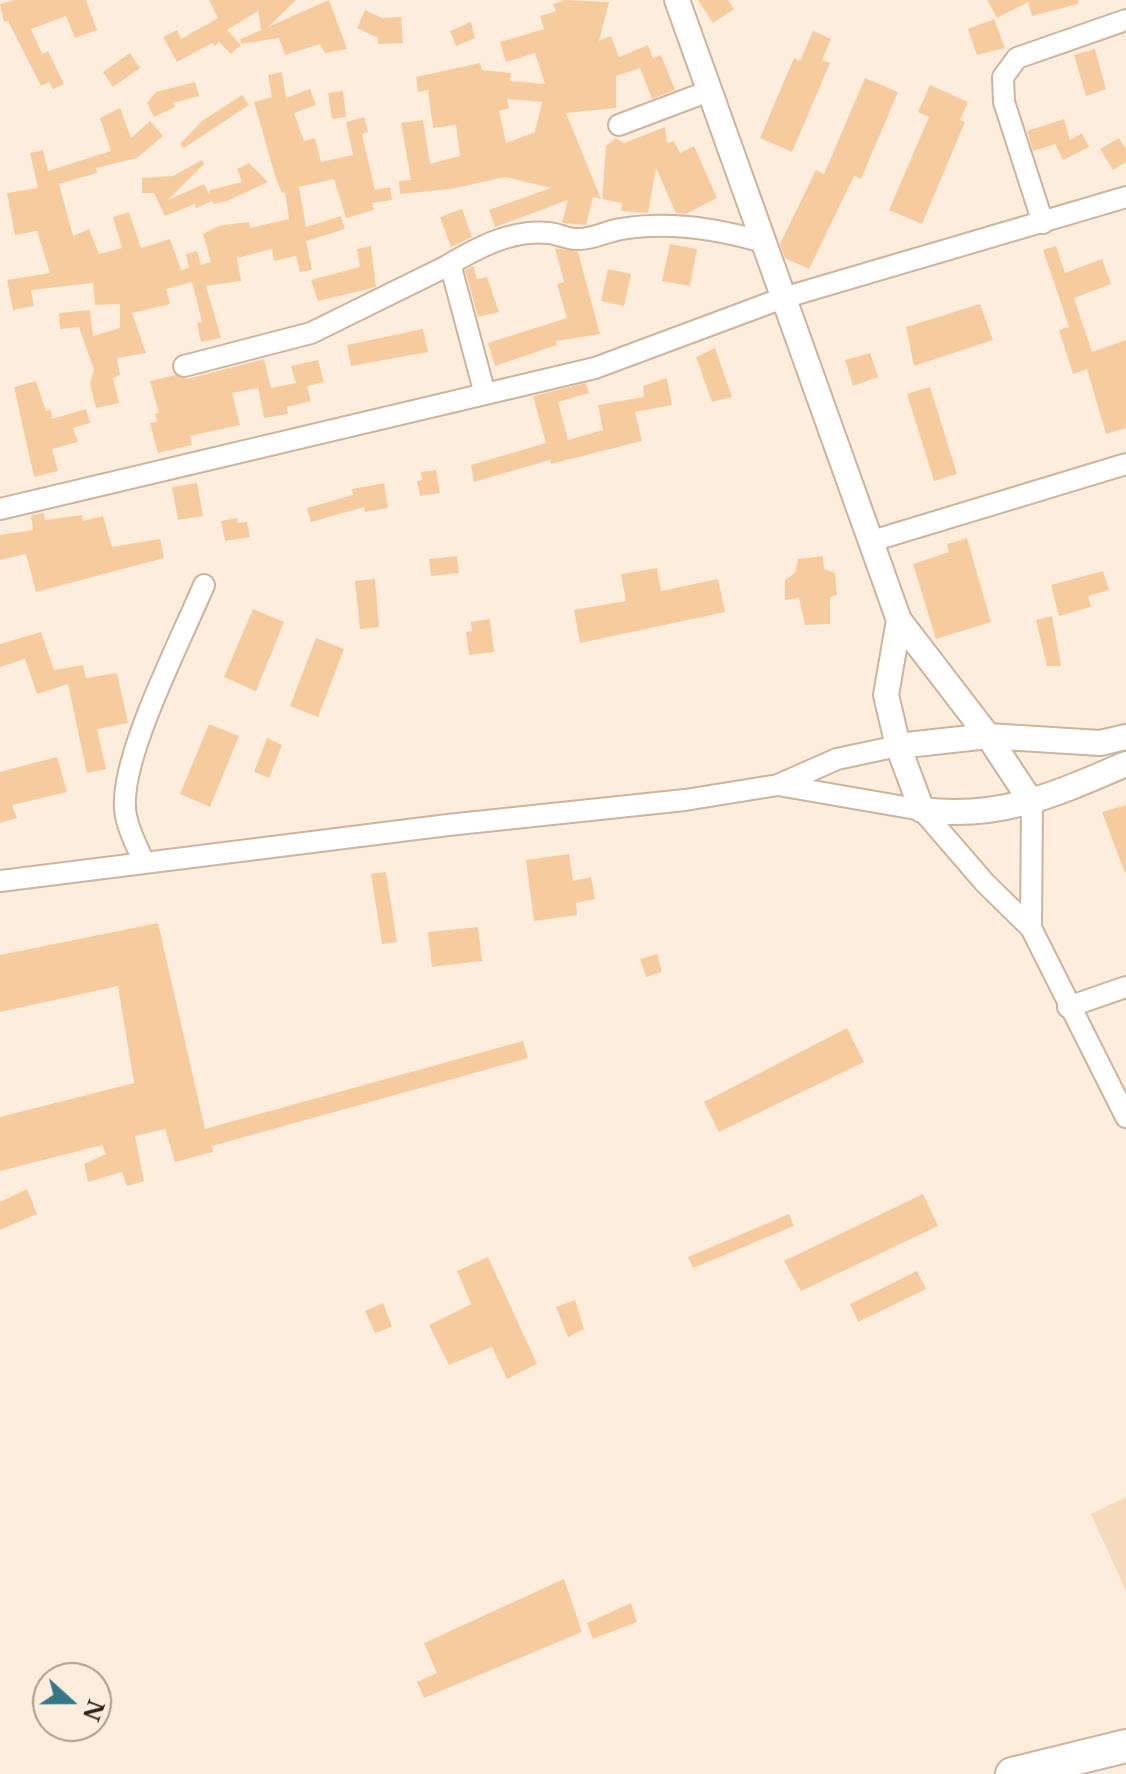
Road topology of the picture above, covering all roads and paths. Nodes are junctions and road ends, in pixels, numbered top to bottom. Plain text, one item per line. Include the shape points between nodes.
1 (677, 0) edge
2 (1126, 20) edge
3 (709, 91) junction
4 (619, 125) dead end
5 (1126, 197) edge
6 (1043, 223) junction
7 (763, 242) junction
8 (445, 267) junction
9 (783, 298) junction
10 (184, 366) dead end
11 (485, 394) junction
12 (1126, 464) edge
13 (0, 509) edge
14 (872, 541) junction
15 (204, 585) dead end
16 (899, 620) junction
17 (988, 736) junction
18 (1126, 737) edge
19 (898, 746) junction
20 (1126, 764) edge
21 (778, 785) junction
22 (1032, 803) junction
23 (922, 810) junction
24 (144, 863) junction
25 (0, 881) edge
26 (1031, 928) junction
27 (1126, 987) edge
28 (1068, 1007) junction
29 (1126, 1116) edge
30 (1126, 1746) edge
31 (1012, 1774) edge

1 - 3 street
2 - 6 street via 1017,58 1003,77 1004,102
3 - 4 street
3 - 7 street
5 - 6 street
6 - 9 street
7 - 8 street via 695,228 622,229 578,240 522,233 478,247
7 - 9 street
8 - 10 street via 311,333
8 - 11 street via 452,271
9 - 11 street via 595,368
9 - 14 street
11 - 13 street
12 - 14 street
14 - 16 street
15 - 24 street via 129,774 126,821
16 - 17 street
16 - 19 street via 886,695
17 - 18 street via 1100,743
17 - 19 street
17 - 22 street
19 - 21 street via 837,759
19 - 23 street
20 - 22 street
21 - 23 street
21 - 24 street
22 - 23 street via 954,814
22 - 26 street
23 - 26 street
24 - 25 street
26 - 28 street
27 - 28 street
28 - 29 street
30 - 31 main road

